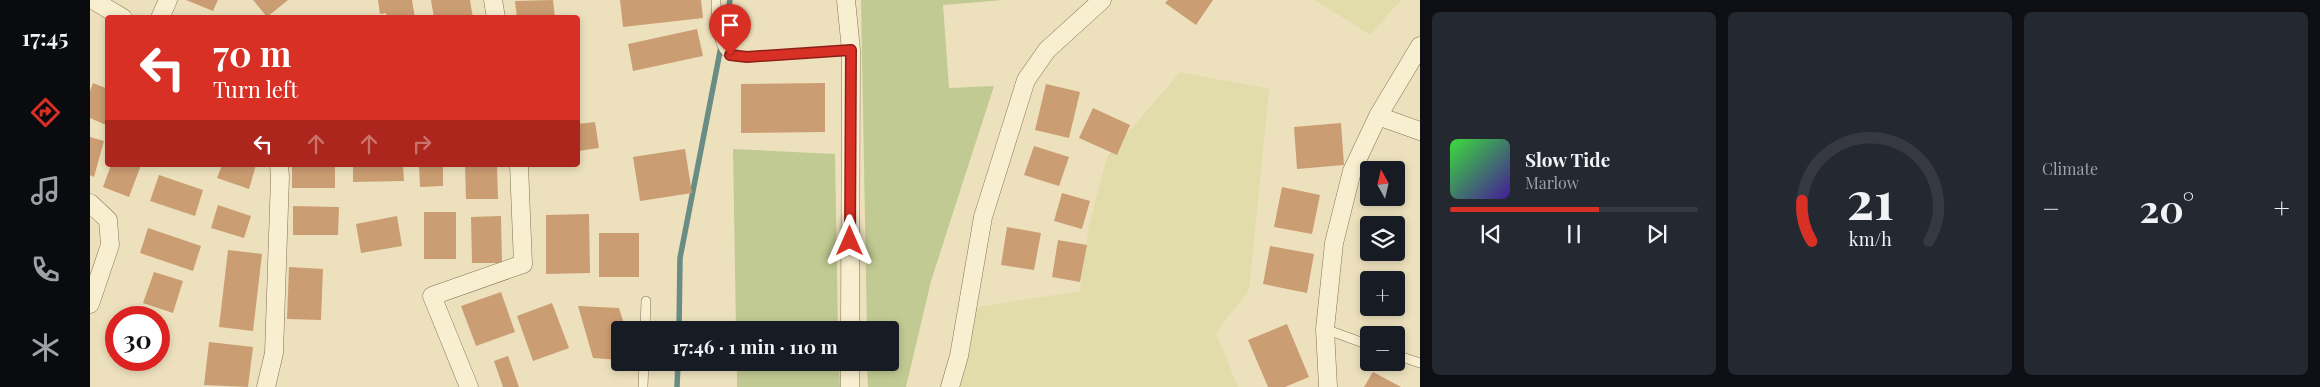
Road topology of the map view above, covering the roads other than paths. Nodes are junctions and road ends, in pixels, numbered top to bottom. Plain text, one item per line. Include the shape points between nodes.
1 (93, 0) edge
2 (168, 0) edge
3 (494, 0) edge
4 (716, 0) edge
5 (846, 0) edge
6 (1102, 0) edge
7 (118, 15) edge
8 (161, 15) edge
9 (496, 15) edge
10 (1420, 46) edge
11 (851, 50) junction
12 (1378, 116) junction
13 (1420, 131) edge
14 (279, 167) edge
15 (519, 167) edge
16 (90, 203) edge
17 (646, 300) dead end
18 (90, 304) edge
19 (645, 321) edge
20 (850, 321) edge
21 (1325, 329) junction
22 (1360, 342) edge
23 (1405, 358) edge
24 (1420, 363) edge
25 (644, 371) edge
26 (850, 371) edge
27 (266, 387) edge
28 (469, 387) edge
29 (643, 387) edge
30 (850, 387) edge
31 (950, 387) edge
32 (1328, 387) edge

1 - 7 street
2 - 8 street
3 - 9 street
4 - 11 lane via 717,31 724,50 730,55 747,57
5 - 11 street
6 - 31 street via 1047,50 1026,80 982,216 959,356
10 - 12 street
11 - 20 street
12 - 13 street
12 - 21 street via 1352,171 1334,242
14 - 27 street via 274,353
15 - 28 street via 523,264 432,296
16 - 18 street via 108,220 110,245
17 - 19 lane
21 - 22 lane
21 - 32 street
23 - 24 lane
25 - 29 lane
26 - 30 street

